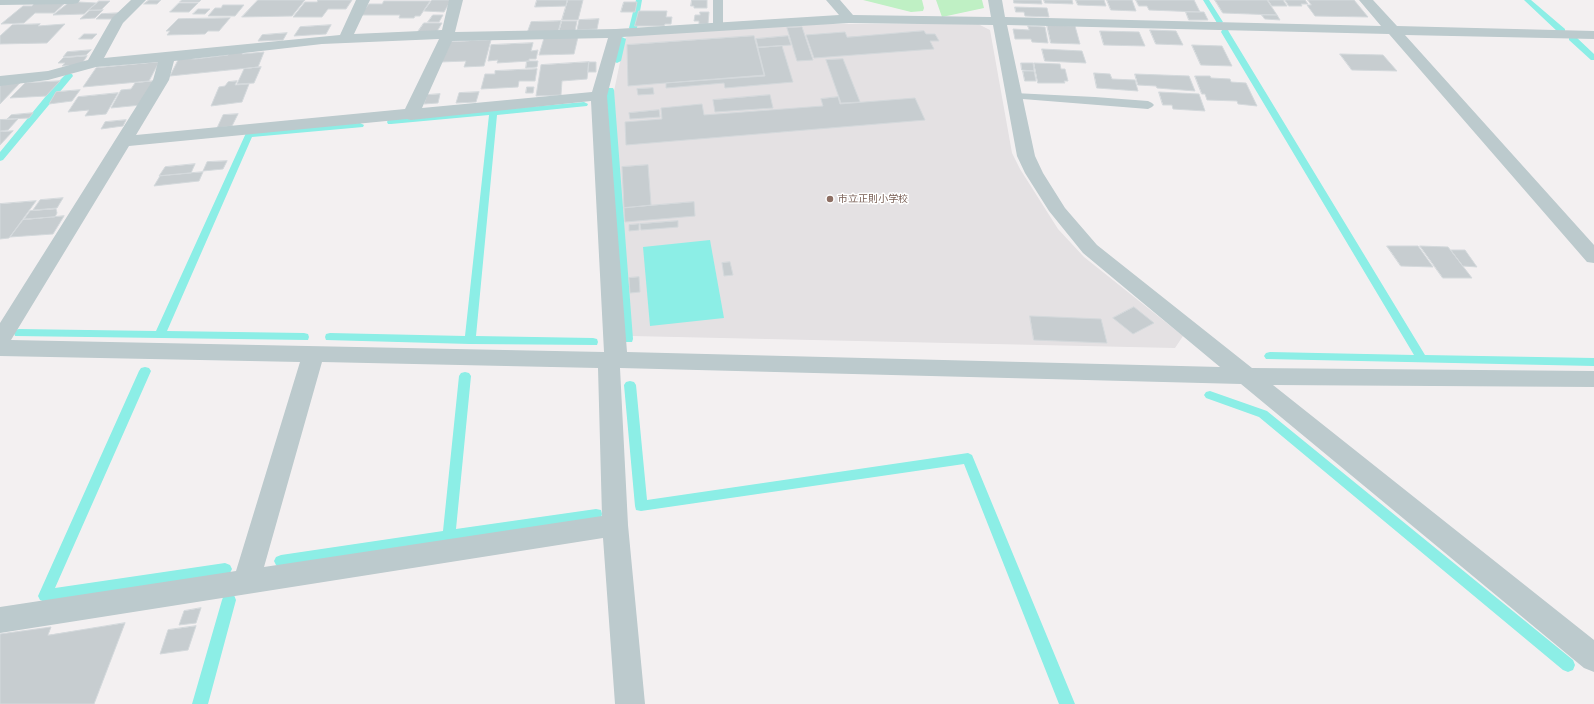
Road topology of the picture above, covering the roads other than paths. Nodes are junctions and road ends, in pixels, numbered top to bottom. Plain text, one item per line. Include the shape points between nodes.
1 (65, 0) edge
2 (73, 0) edge
3 (139, 0) edge
4 (363, 0) edge
5 (456, 0) edge
6 (718, 0) edge
7 (833, 0) edge
8 (995, 0) edge
9 (1366, 0) edge
10 (0, 1) edge
11 (849, 19) junction
12 (1000, 21) junction
13 (718, 27) junction
14 (1393, 30) junction
15 (616, 33) junction
16 (1594, 35) edge
17 (447, 36) junction
18 (345, 39) junction
19 (167, 57) junction
20 (94, 63) junction
21 (0, 81) edge
22 (599, 96) junction
23 (1014, 96) junction
24 (1148, 105) dead end
25 (411, 115) junction
26 (123, 141) junction
27 (1594, 257) edge
28 (0, 341) edge
29 (0, 348) edge
30 (313, 354) junction
31 (613, 360) junction
32 (1244, 376) junction
33 (1594, 379) edge
34 (615, 525) junction
35 (246, 582) junction
36 (0, 620) edge
37 (1594, 658) edge
38 (630, 704) edge

1 - 2 street
1 - 10 street
3 - 20 street via 117,22
4 - 18 street
5 - 17 street
6 - 13 lane
7 - 11 street
8 - 12 street
9 - 14 street
11 - 12 street
11 - 13 street
12 - 14 street
12 - 23 street
13 - 15 street
14 - 16 street
14 - 27 street
15 - 17 street
15 - 22 street
17 - 18 street
17 - 25 street
18 - 19 street
19 - 20 street
19 - 26 street via 161,80
20 - 21 street via 69,72 38,78
22 - 25 street
22 - 31 street
23 - 24 lane
23 - 32 street via 1026,156 1034,173 1058,211 1090,250
25 - 26 street
26 - 28 street
29 - 30 street
30 - 31 street
30 - 35 street
31 - 32 street
31 - 34 street
32 - 33 street
32 - 37 street
34 - 35 street
34 - 38 street
35 - 36 street

